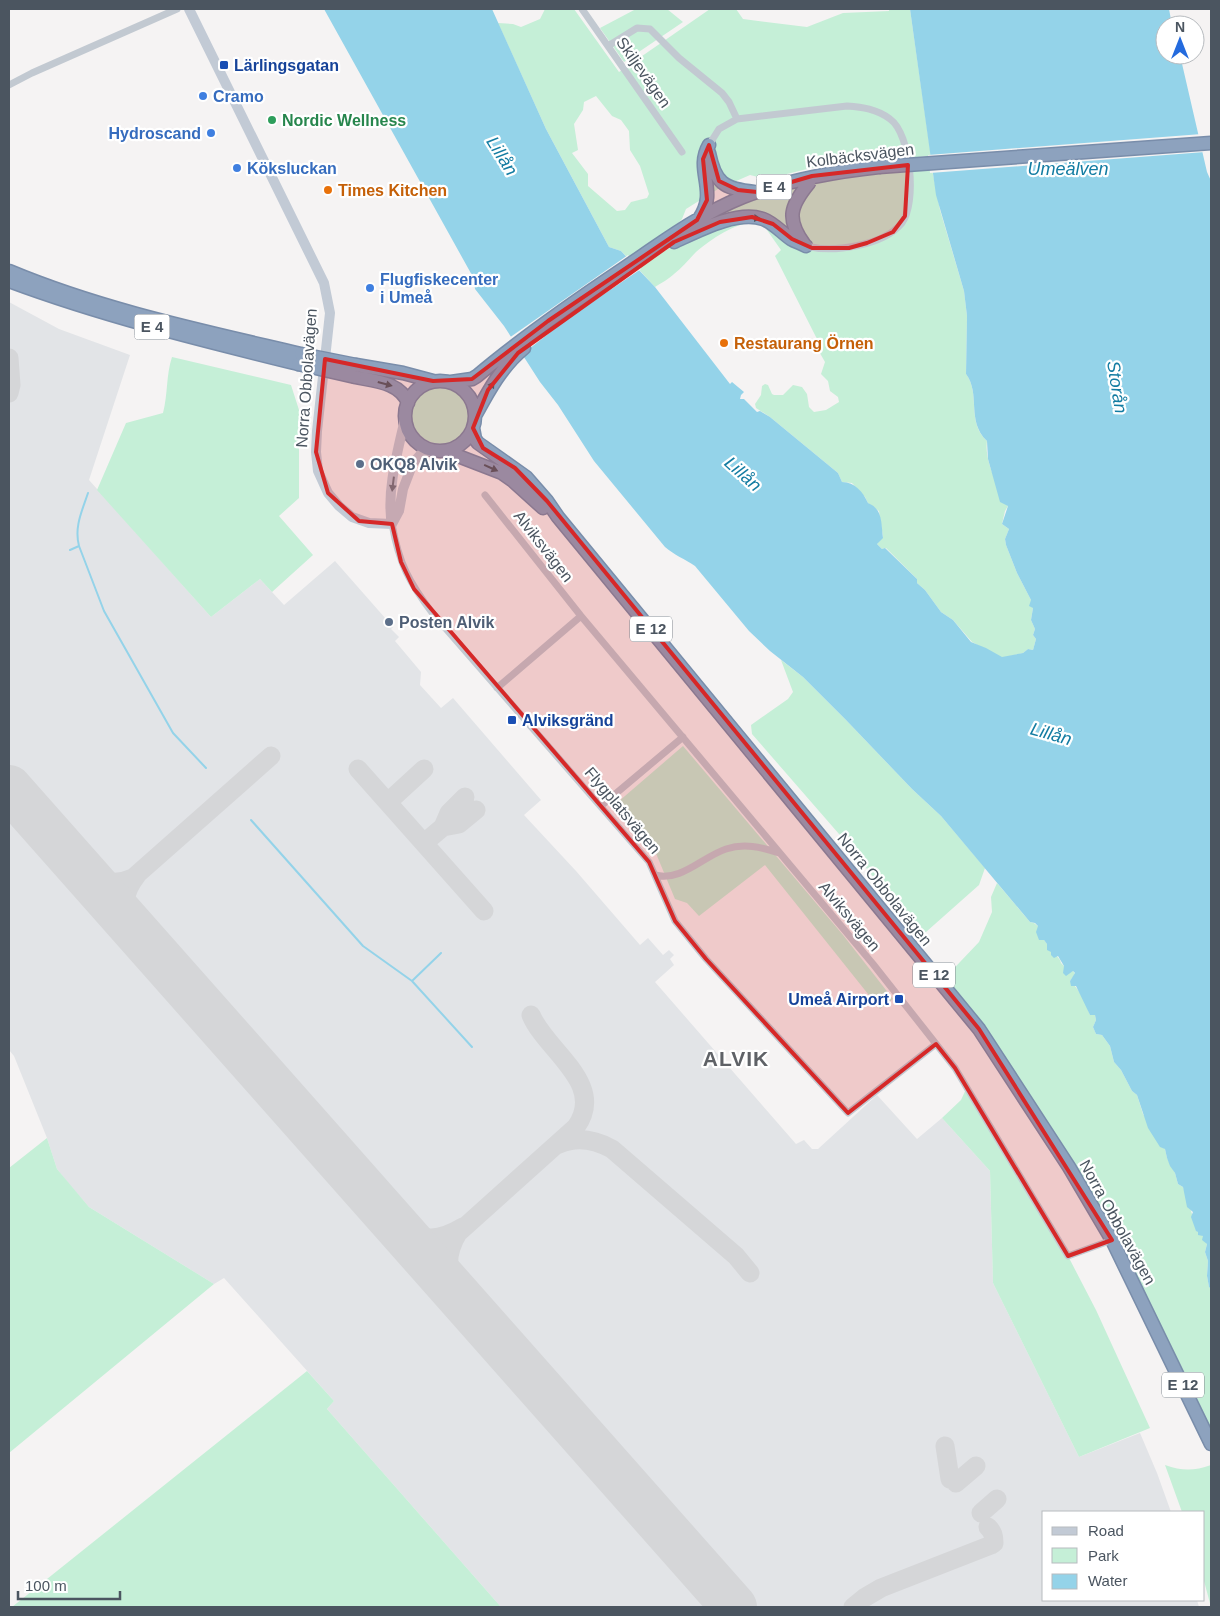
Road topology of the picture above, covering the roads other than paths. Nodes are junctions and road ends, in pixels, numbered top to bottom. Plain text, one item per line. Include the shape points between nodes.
1 (177, 9) edge
2 (189, 9) edge
3 (582, 9) edge
4 (608, 46) junction
5 (9, 86) edge
6 (737, 119) junction
7 (1211, 143) edge
8 (709, 145) junction
9 (1211, 149) edge
10 (682, 152) dead end
11 (880, 170) junction
12 (809, 183) junction
13 (758, 192) junction
14 (697, 220) junction
15 (674, 242) junction
16 (661, 246) junction
17 (809, 247) junction
18 (9, 271) edge
19 (9, 281) edge
20 (300, 359) junction
21 (503, 360) junction
22 (356, 371) junction
23 (433, 381) junction
24 (451, 382) junction
25 (408, 403) junction
26 (476, 414) junction
27 (405, 419) junction
28 (473, 428) junction
29 (432, 450) junction
30 (446, 451) junction
31 (485, 495) dead end
32 (558, 517) junction
33 (392, 524) junction
34 (581, 616) junction
35 (497, 688) junction
36 (684, 737) junction
37 (601, 806) junction
38 (780, 854) junction
39 (655, 875) junction
40 (936, 1044) junction
41 (1112, 1240) junction
42 (1211, 1444) edge

1 - 5 street
2 - 33 street, Norra Obbolavägen via 324,283 330,313 317,431 318,471 328,493 352,517 368,523
3 - 4 street, Skiljevägen
4 - 6 street via 637,28 650,29 722,93
4 - 10 street, Skiljevägen
6 - 8 street via 719,129
6 - 17 street via 847,106 875,110 892,120 899,129 909,172 909,205 902,222 893,232 849,248
7 - 11 highway, Kolbäcksvägen / E 4, bridge
8 - 13 highway via 714,173 719,181 738,190
8 - 14 highway via 704,159 707,200
9 - 11 highway, Kolbäcksvägen / E 4
11 - 12 highway, Kolbäcksvägen / E 4
11 - 13 highway, Kolbäcksvägen / E 4 via 812,176
12 - 15 highway, Kolbäcksvägen / E 4 via 725,212
12 - 17 highway via 794,202 792,215 793,226
13 - 14 highway, Kolbäcksvägen / E 4
14 - 16 highway, Kolbäcksvägen / E 4
15 - 16 highway, Kolbäcksvägen / E 4
15 -> 17 highway via 720,222 752,217 773,224
16 - 21 highway, Kolbäcksvägen / E 4 via 548,321
18 - 20 highway, E 4 via 123,310
19 - 20 highway, E 4 via 64,302 126,320
20 - 22 highway, E 4, bridge
21 - 24 highway, Kolbäcksvägen / E 4 via 472,379
26 -> 21 highway, Kolbäcksvägen / E 4
22 - 23 highway, E 4 via 403,373
22 -> 25 highway, E 4 via 395,387
23 - 24 highway, E 4
23 - 25 highway via 418,388
24 - 26 highway via 471,398
25 - 27 highway
26 - 28 highway, E 4
27 - 29 highway via 413,438
27 -> 33 street, Flygplatsvägen via 390,503
28 - 30 highway, E 4 via 460,445
28 - 32 highway, Norra Obbolavägen / E 12 via 478,443 526,477
29 - 30 highway
29 - 33 street via 421,454 414,462
30 -> 32 highway, Norra Obbolavägen / E 12 via 502,473
31 - 34 street, Alviksvägen
32 - 41 highway, Norra Obbolavägen / E 12 via 978,1029 1069,1167
33 - 35 street, Flygplatsvägen via 401,562 414,589
34 - 35 street
34 - 36 street, Alviksvägen
35 - 37 street, Flygplatsvägen
36 - 37 street
36 - 38 street, Alviksvägen
37 - 39 street, Flygplatsvägen via 649,862
38 - 39 street via 757,847 737,847 714,854 676,875
38 - 40 street, Alviksvägen
39 - 40 street, Flygplatsvägen via 675,922 848,1113
40 - 41 street, Alviksvägen via 955,1068 1068,1256
41 - 42 highway, Norra Obbolavägen / E 12

